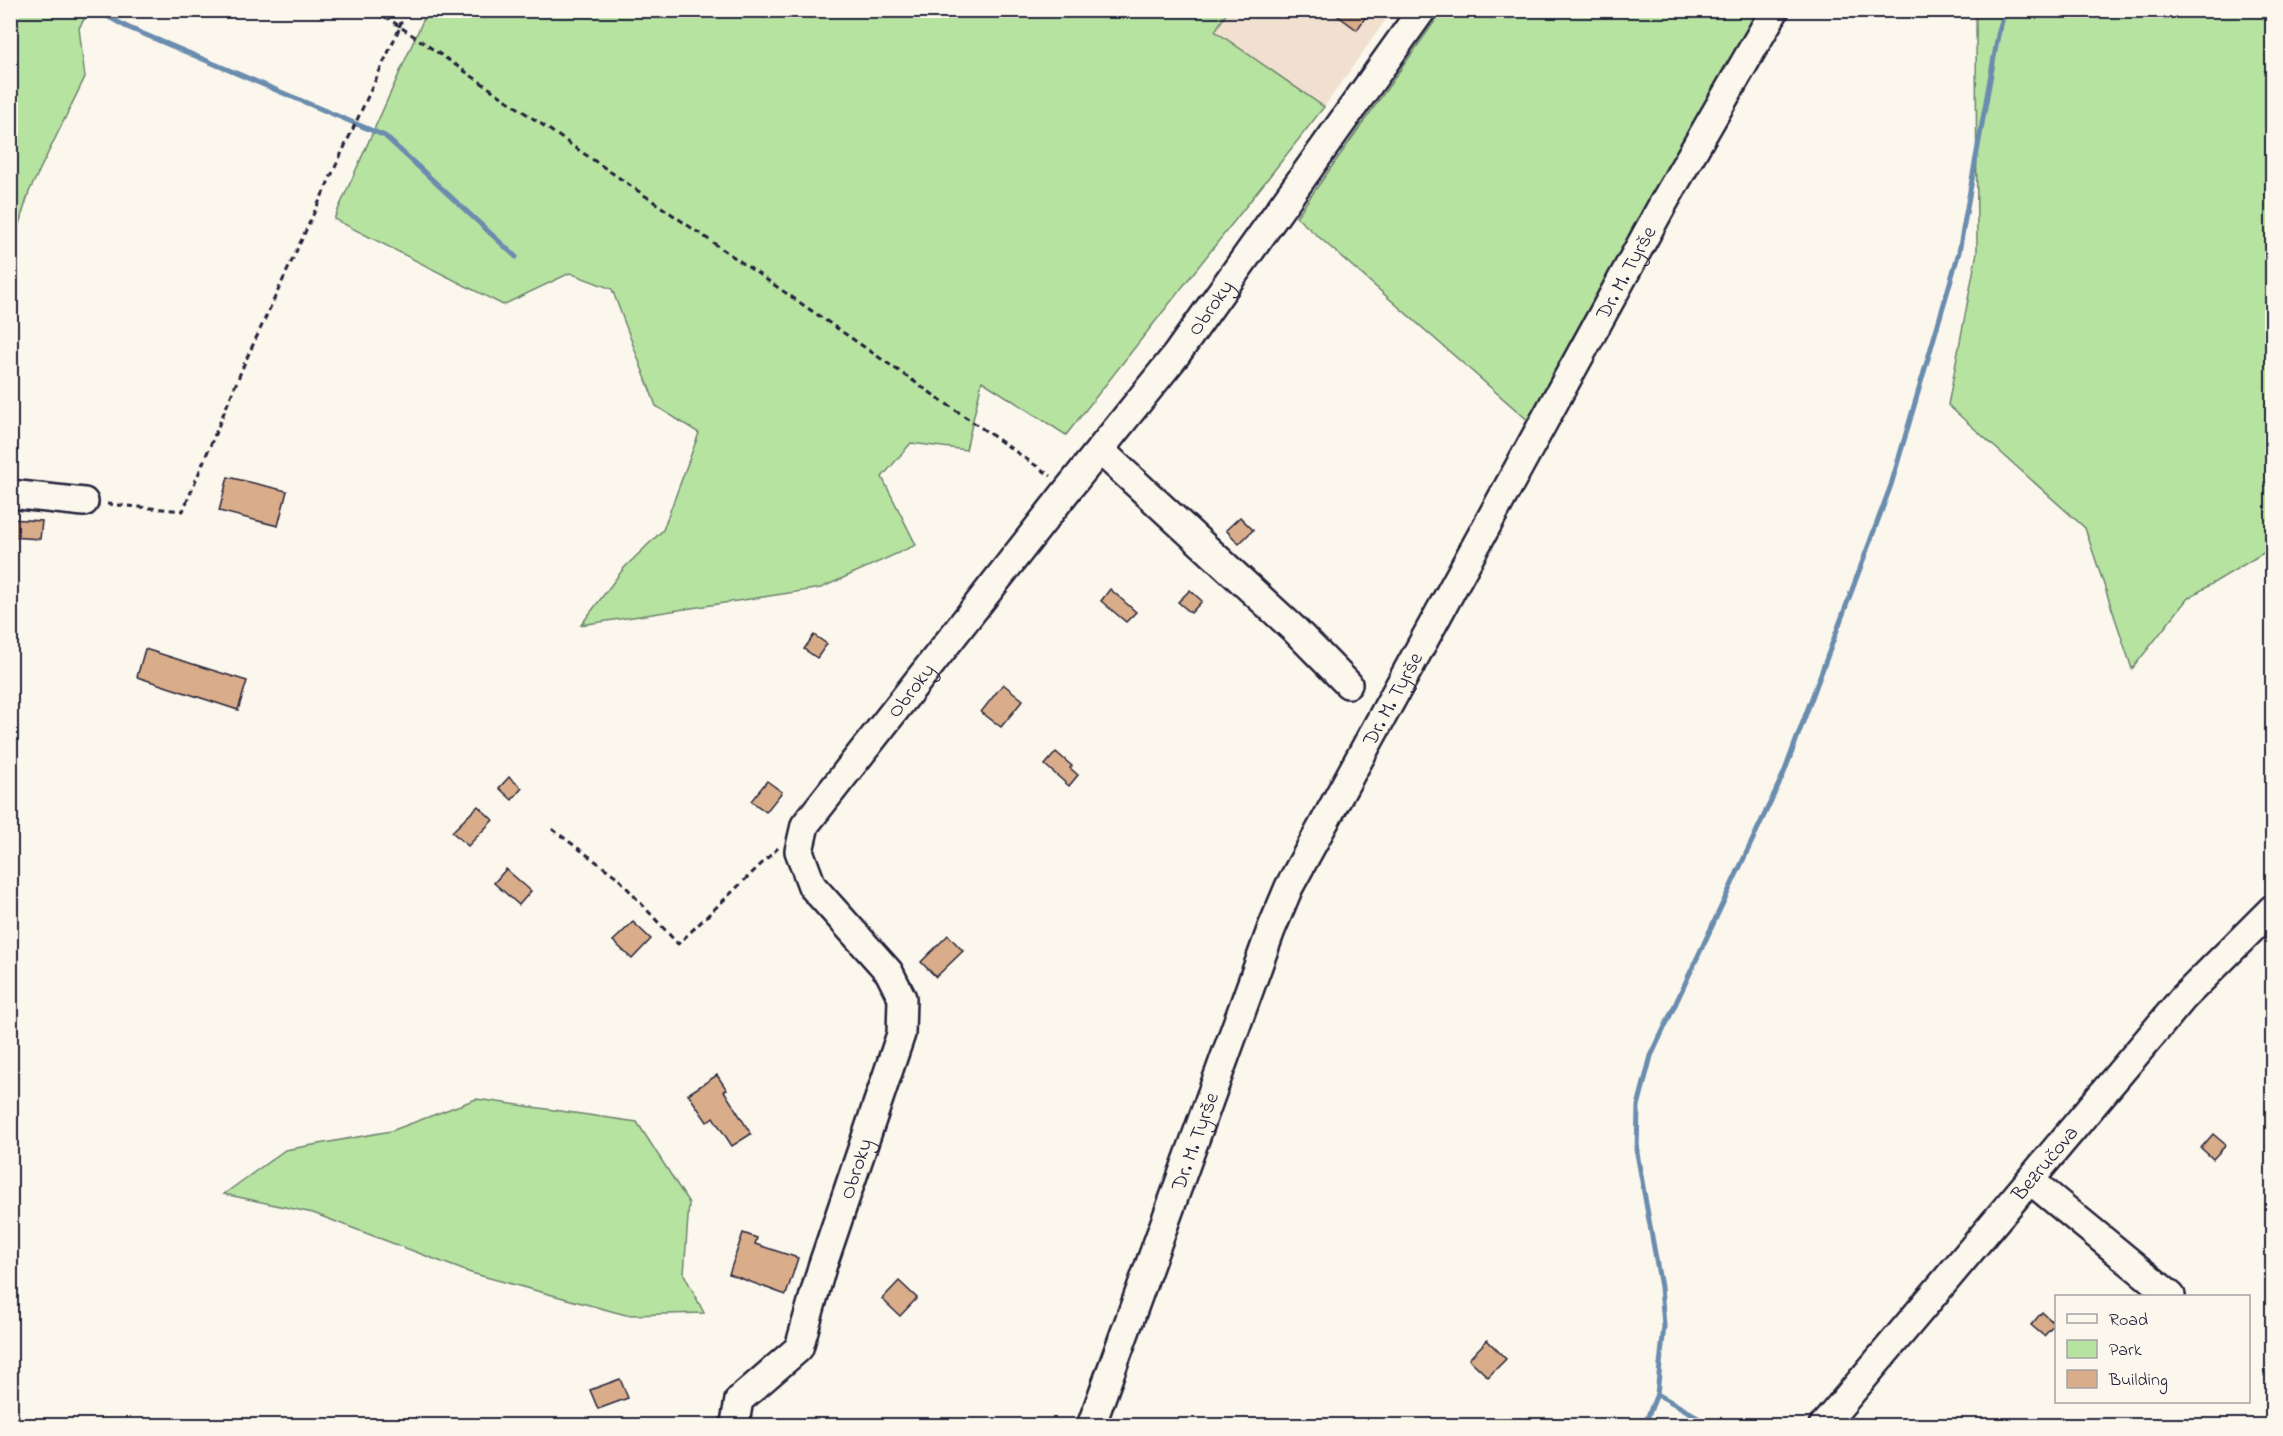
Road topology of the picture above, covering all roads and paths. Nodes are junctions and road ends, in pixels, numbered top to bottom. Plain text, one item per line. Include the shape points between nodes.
1 (376, 10) edge
2 (407, 10) edge
3 (1422, 10) edge
4 (1775, 10) edge
5 (400, 27) junction
6 (1100, 450) junction
7 (1069, 488) junction
8 (10, 494) edge
9 (84, 502) joint
10 (1348, 684) dead end
11 (552, 830) dead end
12 (800, 844) junction
13 (2272, 909) edge
14 (2030, 1180) junction
15 (2170, 1295) edge
16 (736, 1425) edge
17 (1091, 1425) edge
18 (1823, 1425) edge

1 - 5 path
2 - 5 path
3 - 6 street, Obroky via 1176,355
4 - 17 street, Dr. M. Tyrše via 1664,202 1289,887
5 - 7 path
5 - 9 path via 244,362 183,511
6 - 7 street, Obroky
6 - 10 street via 1288,623
7 - 12 street, Obroky via 805,825
8 - 9 street
11 - 12 path via 617,877 678,944 777,848
12 - 16 street, Obroky via 812,886 889,972 902,998 902,1034 822,1267 799,1348 739,1400
13 - 14 street, Bezručova via 2183,998
14 - 15 street
14 - 18 street, Bezručova

